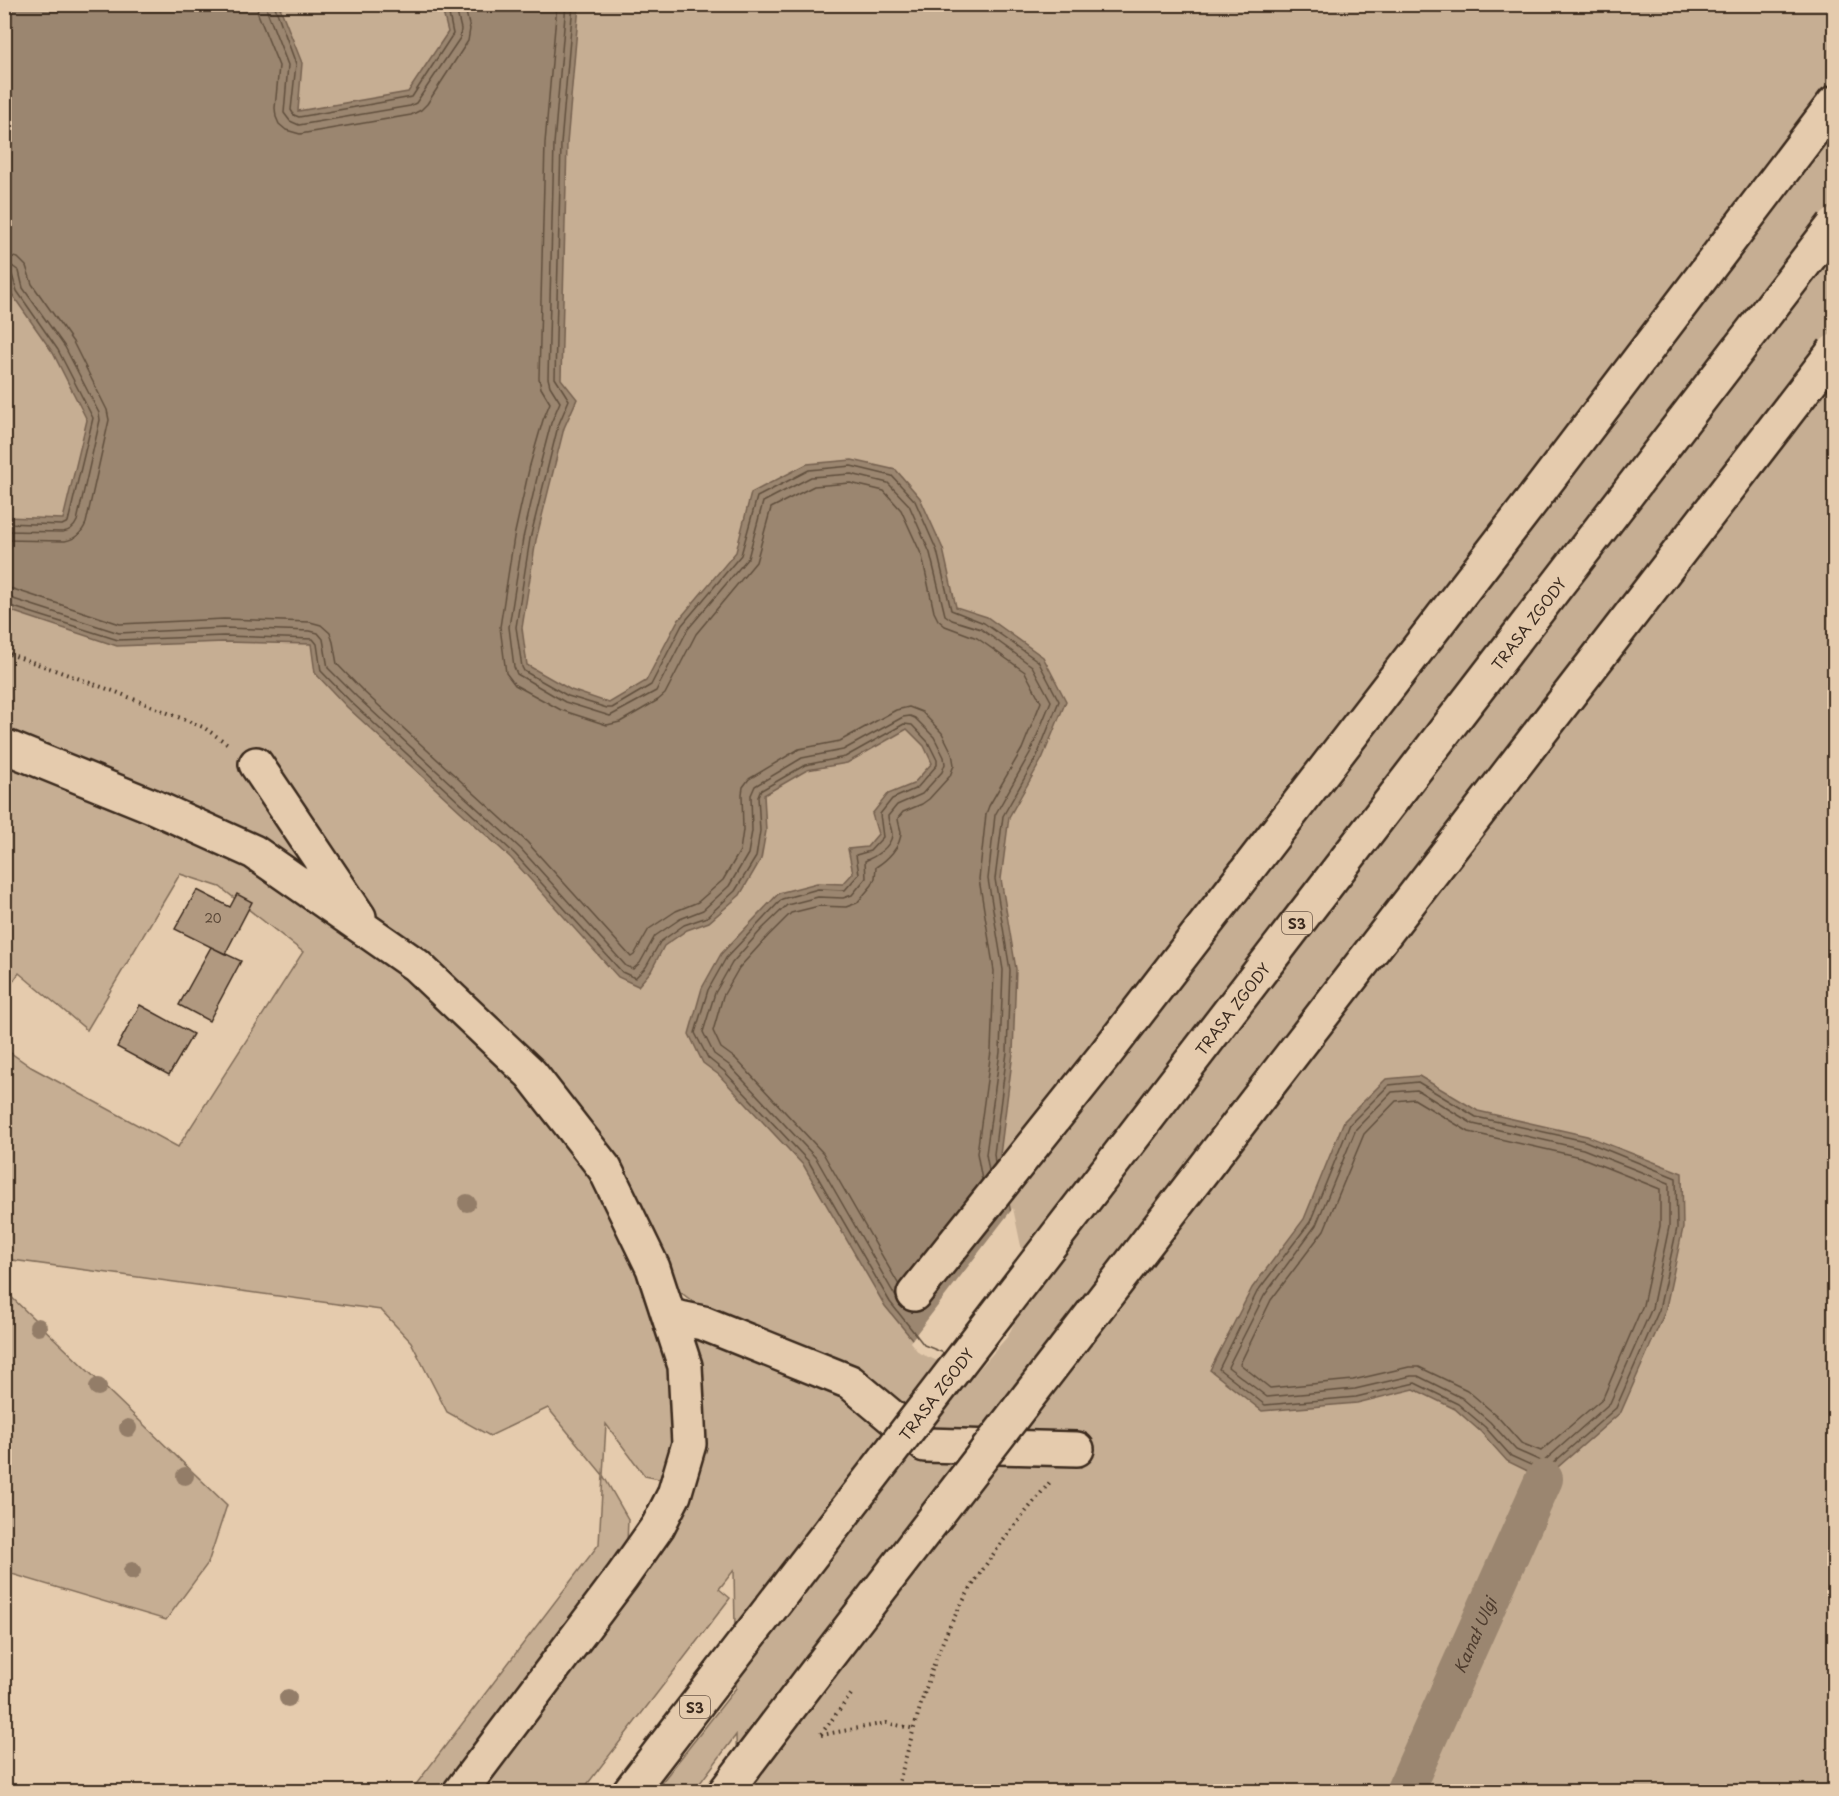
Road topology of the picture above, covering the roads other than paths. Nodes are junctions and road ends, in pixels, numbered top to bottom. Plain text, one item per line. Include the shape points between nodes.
1 (1834, 103) edge
2 (1834, 225) edge
3 (1834, 351) edge
4 (4, 746) edge
5 (256, 764) road end
6 (370, 933) junction
7 (914, 1294) dead end
8 (670, 1317) junction
9 (1077, 1449) road end
10 (460, 1791) edge
11 (629, 1791) edge
12 (725, 1791) edge

1 - 7 main road via 1118,1037
2 - 11 main road, TRASA ZGODY / S3, bridge
3 - 12 main road, bridge
4 - 6 main road via 254,852
5 - 6 main road
6 - 8 main road via 416,965 531,1074 605,1169 653,1268
8 - 9 main road via 703,1323 850,1382 924,1445
8 - 10 main road via 685,1366 689,1444 674,1495 628,1568

